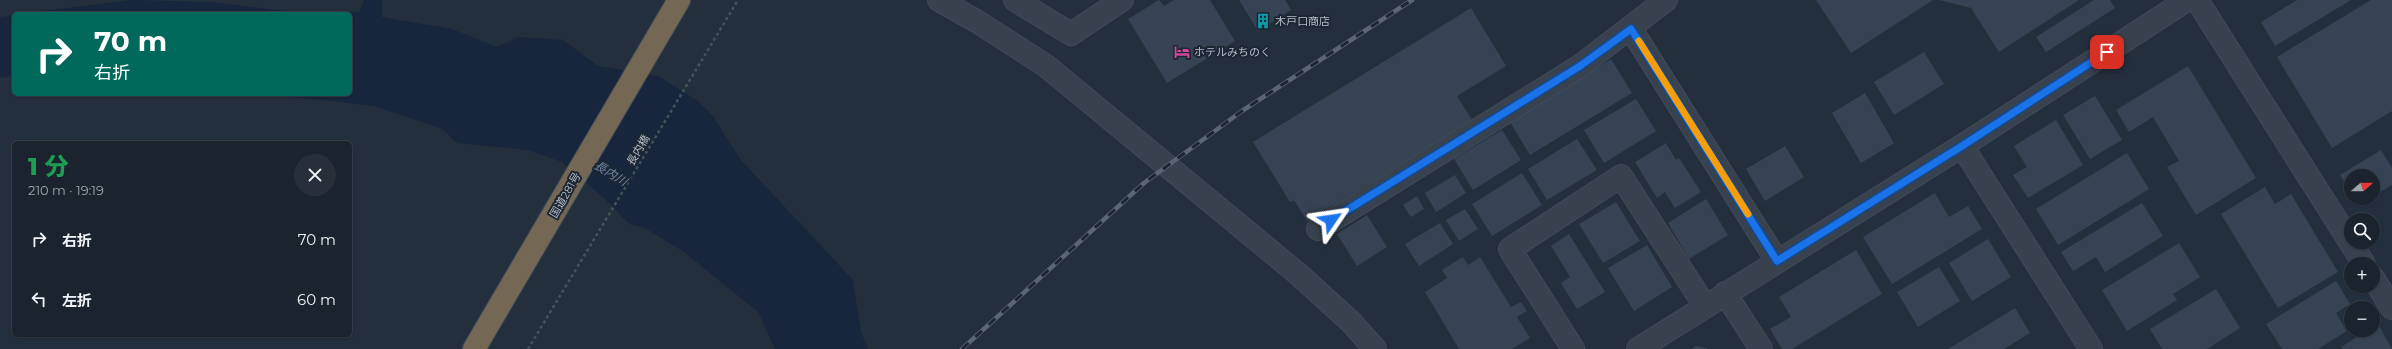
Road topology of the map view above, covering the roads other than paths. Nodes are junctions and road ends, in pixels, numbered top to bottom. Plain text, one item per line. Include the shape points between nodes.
1 (679, 0) edge
2 (939, 0) edge
3 (1016, 0) edge
4 (1122, 0) edge
5 (1666, 0) edge
6 (2187, 0) edge
7 (2197, 0) edge
8 (1631, 29) junction
9 (1962, 146) junction
10 (1318, 229) dead end
11 (2360, 257) edge
12 (1777, 261) junction
13 (2380, 289) edge
14 (1725, 293) junction
15 (1705, 306) junction
16 (2392, 308) edge
17 (474, 349) edge
18 (1375, 349) edge
19 (1573, 349) edge
20 (1638, 349) edge
21 (1761, 349) edge
22 (2091, 349) edge

1 - 17 highway, 国道281号
2 - 18 street via 1045,65 1297,273 1351,322
3 - 4 street via 1071,34
5 - 8 street
6 - 9 street
7 - 11 street
8 - 10 street via 1580,66
8 - 12 street
9 - 12 street
9 - 22 street
12 - 14 street
13 - 16 street
14 - 15 street
14 - 21 street
15 - 19 street via 1621,176 1510,249
15 - 20 street

